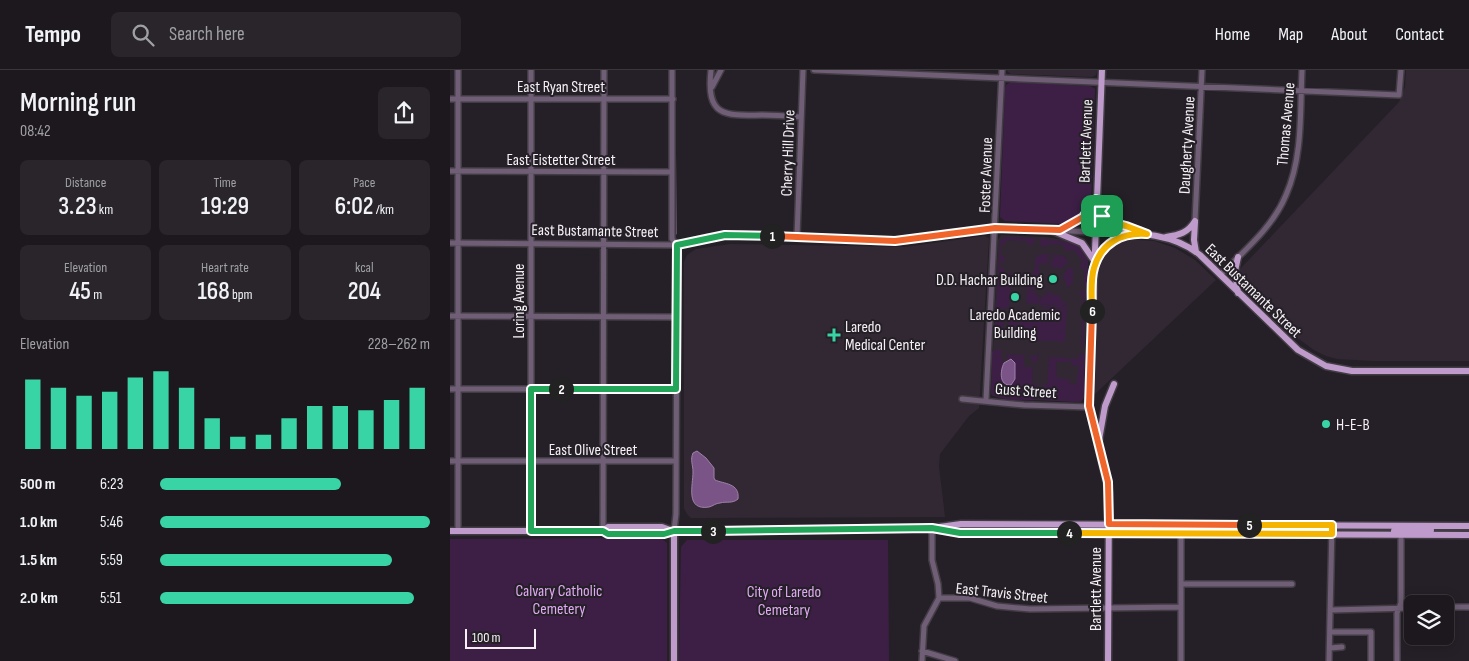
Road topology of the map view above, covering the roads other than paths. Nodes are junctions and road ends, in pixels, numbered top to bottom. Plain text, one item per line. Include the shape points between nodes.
1 (458, 70) edge
2 (531, 70) edge
3 (604, 70) edge
4 (672, 70) edge
5 (711, 70) edge
6 (721, 70) edge
7 (803, 70) edge
8 (814, 70) edge
9 (1002, 70) edge
10 (1102, 70) edge
11 (1202, 70) edge
12 (1302, 70) edge
13 (1401, 70) edge
14 (1002, 78) junction
15 (1101, 82) junction
16 (1201, 86) junction
17 (710, 90) junction
18 (1301, 90) junction
19 (450, 99) edge
20 (458, 99) junction
21 (531, 99) junction
22 (604, 99) junction
23 (672, 99) junction
24 (801, 117) junction
25 (450, 171) edge
26 (458, 171) junction
27 (531, 172) junction
28 (604, 172) junction
29 (672, 172) junction
30 (1096, 201) junction
31 (1195, 221) junction
32 (995, 228) junction
33 (1051, 230) junction
34 (1060, 230) junction
35 (1094, 232) junction
36 (1134, 233) junction
37 (1147, 234) junction
38 (797, 237) junction
39 (1165, 238) junction
40 (450, 242) edge
41 (458, 243) junction
42 (531, 243) junction
43 (604, 244) junction
44 (677, 245) junction
45 (1197, 252) junction
46 (1238, 257) junction
47 (1094, 259) junction
48 (1093, 269) junction
49 (1220, 275) junction
50 (1238, 293) junction
51 (450, 316) edge
52 (458, 316) junction
53 (531, 316) junction
54 (603, 316) junction
55 (676, 317) junction
56 (1469, 371) edge
57 (1114, 384) dead end
58 (450, 389) edge
59 (458, 389) junction
60 (531, 389) junction
61 (603, 389) junction
62 (676, 389) junction
63 (962, 399) dead end
64 (986, 400) junction
65 (1089, 406) junction
66 (1098, 444) junction
67 (450, 461) edge
68 (458, 461) junction
69 (531, 461) junction
70 (603, 461) junction
71 (676, 461) junction
72 (1109, 524) junction
73 (1257, 525) junction
74 (1332, 525) junction
75 (1450, 526) junction
76 (1469, 526) edge
77 (932, 528) junction
78 (450, 531) edge
79 (458, 531) junction
80 (531, 531) junction
81 (603, 531) junction
82 (674, 531) junction
83 (1109, 533) junction
84 (1181, 533) junction
85 (1227, 533) junction
86 (1332, 534) junction
87 (1386, 534) junction
88 (1401, 534) junction
89 (1469, 535) edge
90 (1182, 584) junction
91 (1292, 584) dead end
92 (939, 598) junction
93 (1181, 607) junction
94 (1469, 607) edge
95 (1399, 608) junction
96 (1404, 608) edge
97 (1454, 608) edge
98 (1108, 609) junction
99 (1330, 610) junction
100 (1330, 632) junction
101 (1342, 647) dead end
102 (1330, 648) junction
103 (922, 651) junction
104 (674, 661) edge
105 (922, 661) edge
106 (954, 661) edge
107 (1108, 661) edge
108 (1181, 661) edge
109 (1329, 661) edge
110 (1371, 661) edge
111 (1397, 661) edge

1 - 20 street
2 - 21 street, Loring Avenue
3 - 22 street
4 - 23 street
5 - 17 street
6 - 17 street
7 - 24 street, Cherry Hill Drive
8 - 14 street
9 - 14 street, Foster Avenue
10 - 15 main road, Bartlett Avenue
11 - 16 street, Daugherty Avenue
12 - 18 street, Thomas Avenue
13 - 18 street via 1399,95
14 - 15 street
14 - 32 street, Foster Avenue
15 - 16 street
15 - 30 main road, Bartlett Avenue
16 - 18 street
16 - 31 street, Daugherty Avenue
17 - 24 street via 719,110 733,116
18 - 46 street, Thomas Avenue via 1297,157 1286,197 1264,230
19 - 20 street, East Ryan Street
20 - 21 street, East Ryan Street
20 - 26 street
21 - 22 street, East Ryan Street
21 - 27 street, Loring Avenue
22 - 23 street, East Ryan Street
22 - 28 street
23 - 29 street
24 - 38 street, Cherry Hill Drive
25 - 26 street, East Eistetter Street
26 - 27 street, East Eistetter Street
26 - 41 street
27 - 28 street, East Eistetter Street
27 - 42 street, Loring Avenue
28 - 29 street, East Eistetter Street
28 - 43 street
29 - 44 street via 672,239
30 - 34 main road via 1083,217
30 - 35 main road, Bartlett Avenue
30 - 37 main road via 1102,216 1110,222
31 - 39 main road via 1185,233
31 - 45 main road
32 - 33 street, East Bustamante Street
32 - 38 street, East Bustamante Street via 895,241
32 - 64 street, Foster Avenue
33 - 34 street, East Bustamante Street
33 - 47 main road via 1081,242
34 - 35 street, East Bustamante Street
35 - 36 main road, East Bustamante Street
35 - 47 main road, Bartlett Avenue
36 - 37 main road, East Bustamante Street
36 - 48 main road via 1106,245
37 - 39 main road, East Bustamante Street
38 - 44 street, East Bustamante Street via 725,235
39 - 45 main road, East Bustamante Street
40 - 41 street, East Bustamante Street
41 - 42 street, East Bustamante Street
41 - 52 street
42 - 43 street, East Bustamante Street
42 - 53 street, Loring Avenue
43 - 44 street, East Bustamante Street
43 - 54 street
44 - 55 street
45 - 49 main road, East Bustamante Street
46 - 49 street, Thomas Avenue
46 - 50 main road via 1235,271
47 - 48 main road, Bartlett Avenue
48 - 65 main road, Bartlett Avenue
49 - 50 main road, East Bustamante Street
50 - 56 main road, East Bustamante Street via 1298,350 1326,366 1352,371
51 - 52 street
52 - 53 street
52 - 59 street
53 - 54 street
53 - 60 street, Loring Avenue
54 - 55 street
54 - 61 street
55 - 62 street
57 - 66 main road
58 - 59 street
59 - 60 street
59 - 68 street
60 - 61 street
60 - 69 street, Loring Avenue
61 - 62 street
61 - 70 street
62 - 71 street
63 - 64 street, Gust Street
64 - 65 street, Gust Street via 1024,405
65 - 66 main road, Bartlett Avenue
66 - 72 main road, Bartlett Avenue via 1108,482
67 - 68 street, East Olive Street
68 - 69 street, East Olive Street
68 - 79 street
69 - 70 street, East Olive Street
69 - 80 street, Loring Avenue
70 - 71 street, East Olive Street
70 - 81 street
71 - 82 street
72 - 73 main road
72 - 77 main road via 961,524
72 - 83 main road, Bartlett Avenue
73 - 74 main road
73 - 85 main road
74 - 75 main road
74 - 86 street
75 - 76 main road
75 - 87 main road via 1445,530 1403,530
77 - 82 main road
77 - 83 main road via 960,533
77 - 92 street via 932,560
78 - 79 main road
79 - 80 main road
80 - 81 main road
81 - 82 main road via 608,527 662,527
82 - 104 main road
83 - 84 main road
83 - 98 main road, Bartlett Avenue
84 - 85 main road
84 - 90 street
85 - 86 main road
86 - 87 main road
86 - 99 street
87 - 88 main road
88 - 89 main road
88 - 95 street
90 - 91 street
90 - 93 street
92 - 98 street, East Travis Street via 970,598 997,606 1030,609
92 - 103 street via 924,626
93 - 98 street, East Travis Street
93 - 108 street
94 - 97 street
95 - 96 street
95 - 99 street
95 - 111 street
98 - 107 main road, Bartlett Avenue
99 - 100 street
100 - 102 street
100 - 110 street via 1371,632
101 - 102 street
102 - 109 street
103 - 105 street
103 - 106 street

